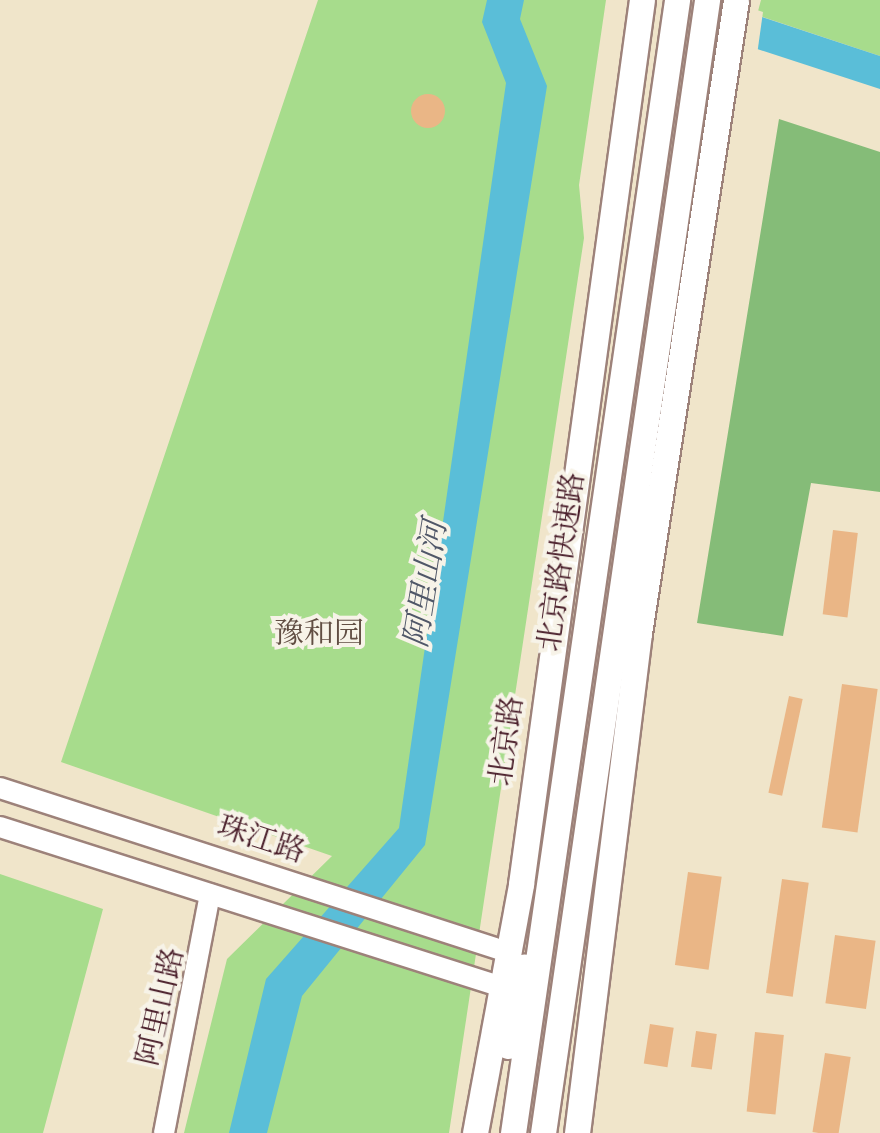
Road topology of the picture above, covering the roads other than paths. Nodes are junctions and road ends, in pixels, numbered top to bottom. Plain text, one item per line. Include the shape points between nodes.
1 (678, 0) edge
2 (706, 0) edge
3 (736, 0) edge
4 (640, 11) edge
5 (0, 788) edge
6 (0, 827) edge
7 (552, 871) junction
8 (210, 894) junction
9 (570, 944) junction
10 (504, 951) junction
11 (496, 986) junction
12 (164, 1133) edge
13 (474, 1133) edge
14 (496, 1133) edge
15 (513, 1133) edge
16 (542, 1133) edge
17 (556, 1133) edge
18 (577, 1133) edge

1 - 7 main road, 北京路快速路
2 - 9 main road, 北京路快速路
3 - 18 main road via 648,575
4 - 10 main road, 北京路
5 - 10 street, 珠江路
6 - 8 street
7 - 14 main road via 515,1000
7 - 15 main road, 北京路快速路
8 - 11 street
8 - 12 street, 阿里山路
9 - 16 main road, 北京路快速路
9 - 17 main road
10 - 11 main road, 北京路
11 - 13 main road, 北京路

